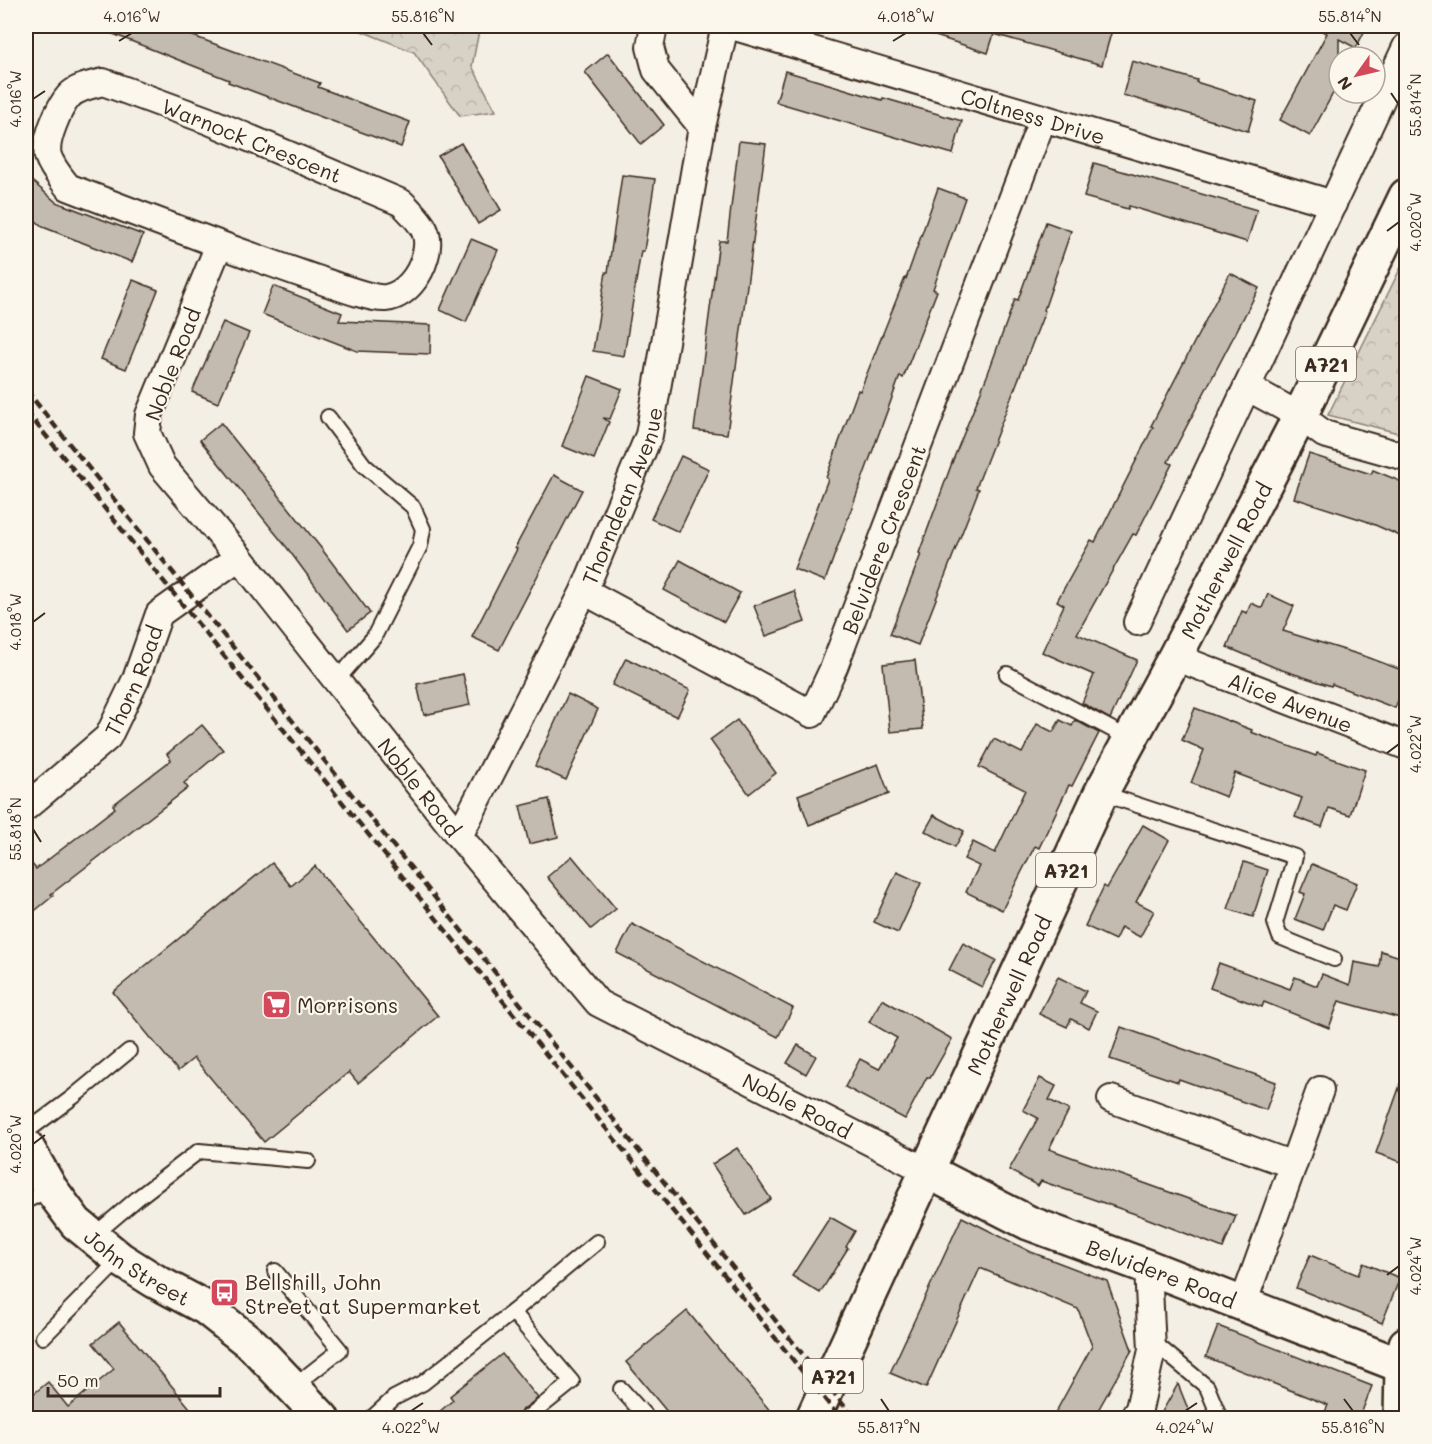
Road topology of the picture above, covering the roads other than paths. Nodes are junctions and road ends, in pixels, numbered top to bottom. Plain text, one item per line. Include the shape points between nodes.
1 (654, 26) edge
2 (725, 26) edge
3 (732, 26) edge
4 (1407, 47) edge
5 (1043, 118) junction
6 (702, 127) junction
7 (1407, 196) edge
8 (1333, 204) junction
9 (219, 245) junction
10 (1247, 387) junction
11 (1300, 416) junction
12 (328, 417) dead end
13 (1407, 457) edge
14 (239, 557) junction
15 (584, 591) junction
16 (1137, 622) dead end
17 (1175, 657) junction
18 (1007, 674) dead end
19 (336, 681) junction
20 (1131, 739) junction
21 (1407, 746) edge
22 (1101, 793) junction
23 (26, 807) edge
24 (459, 836) junction
25 (1334, 959) dead end
26 (129, 1051) dead end
27 (1320, 1090) dead end
28 (1111, 1099) dead end
29 (26, 1132) edge
30 (26, 1146) edge
31 (308, 1161) dead end
32 (1293, 1164) junction
33 (927, 1171) junction
34 (38, 1194) edge
35 (93, 1236) junction
36 (597, 1242) dead end
37 (120, 1259) junction
38 (1148, 1267) junction
39 (275, 1271) dead end
40 (1243, 1304) junction
41 (513, 1312) junction
42 (43, 1337) dead end
43 (1152, 1341) junction
44 (1404, 1355) edge
45 (293, 1387) junction
46 (621, 1389) dead end
47 (322, 1419) edge
48 (372, 1419) edge
49 (527, 1419) edge
50 (646, 1419) edge
51 (813, 1419) edge
52 (1133, 1419) edge
53 (1220, 1419) edge
54 (1401, 1419) edge

1 - 6 street via 650,47 656,70
2 - 6 street, Thorndean Avenue
3 - 5 street, Coltness Drive
4 - 8 street
5 - 8 street, Coltness Drive
5 - 15 street, Belvidere Crescent via 834,667 812,714
6 - 15 street, Thorndean Avenue via 649,435
7 - 11 main road, Motherwell Road / A721
8 - 10 street
9 - 9 street, Warnock Crescent via 68,187 47,154 51,126 69,95 103,82 209,121 402,203 422,224 429,244 423,266 412,282 400,293 385,298 350,291
9 - 14 street, Noble Road via 149,415 147,433 162,466
10 - 11 street
10 - 16 street
11 - 13 street via 1324,434
11 - 17 main road, Motherwell Road / A721
12 - 19 lane via 364,465 413,507 423,530 420,546 374,637
14 - 19 street, Noble Road
14 - 23 street, Thorn Road via 159,614 136,679 108,738
15 - 24 street, Thorndean Avenue
17 - 20 main road, Motherwell Road / A721
17 - 21 street, Alice Avenue
18 - 20 lane
19 - 24 street, Noble Road
20 - 22 main road, Motherwell Road / A721
22 - 25 lane via 1296,857 1275,923 1280,937
22 - 33 main road, Motherwell Road / A721
24 - 33 street, Noble Road via 598,1003
26 - 29 lane
27 - 32 street
28 - 32 street
30 - 34 main road, John Street
31 - 35 lane via 199,1151
32 - 40 street
33 - 38 main road, Belvidere Road via 1029,1223
33 - 51 main road, Motherwell Road / A721
34 - 35 main road, John Street
35 - 37 main road, John Street
36 - 41 lane
37 - 42 lane
37 - 45 main road, John Street via 206,1308 253,1345
38 - 40 main road, Belvidere Road
38 - 43 street
39 - 45 lane via 340,1350
40 - 44 main road, Belvidere Road
41 - 48 lane via 423,1383 394,1398
41 - 49 lane via 572,1382
43 - 52 street via 1139,1409
43 - 53 lane via 1207,1387
44 - 54 main road
45 - 47 main road, John Street
46 - 50 lane

